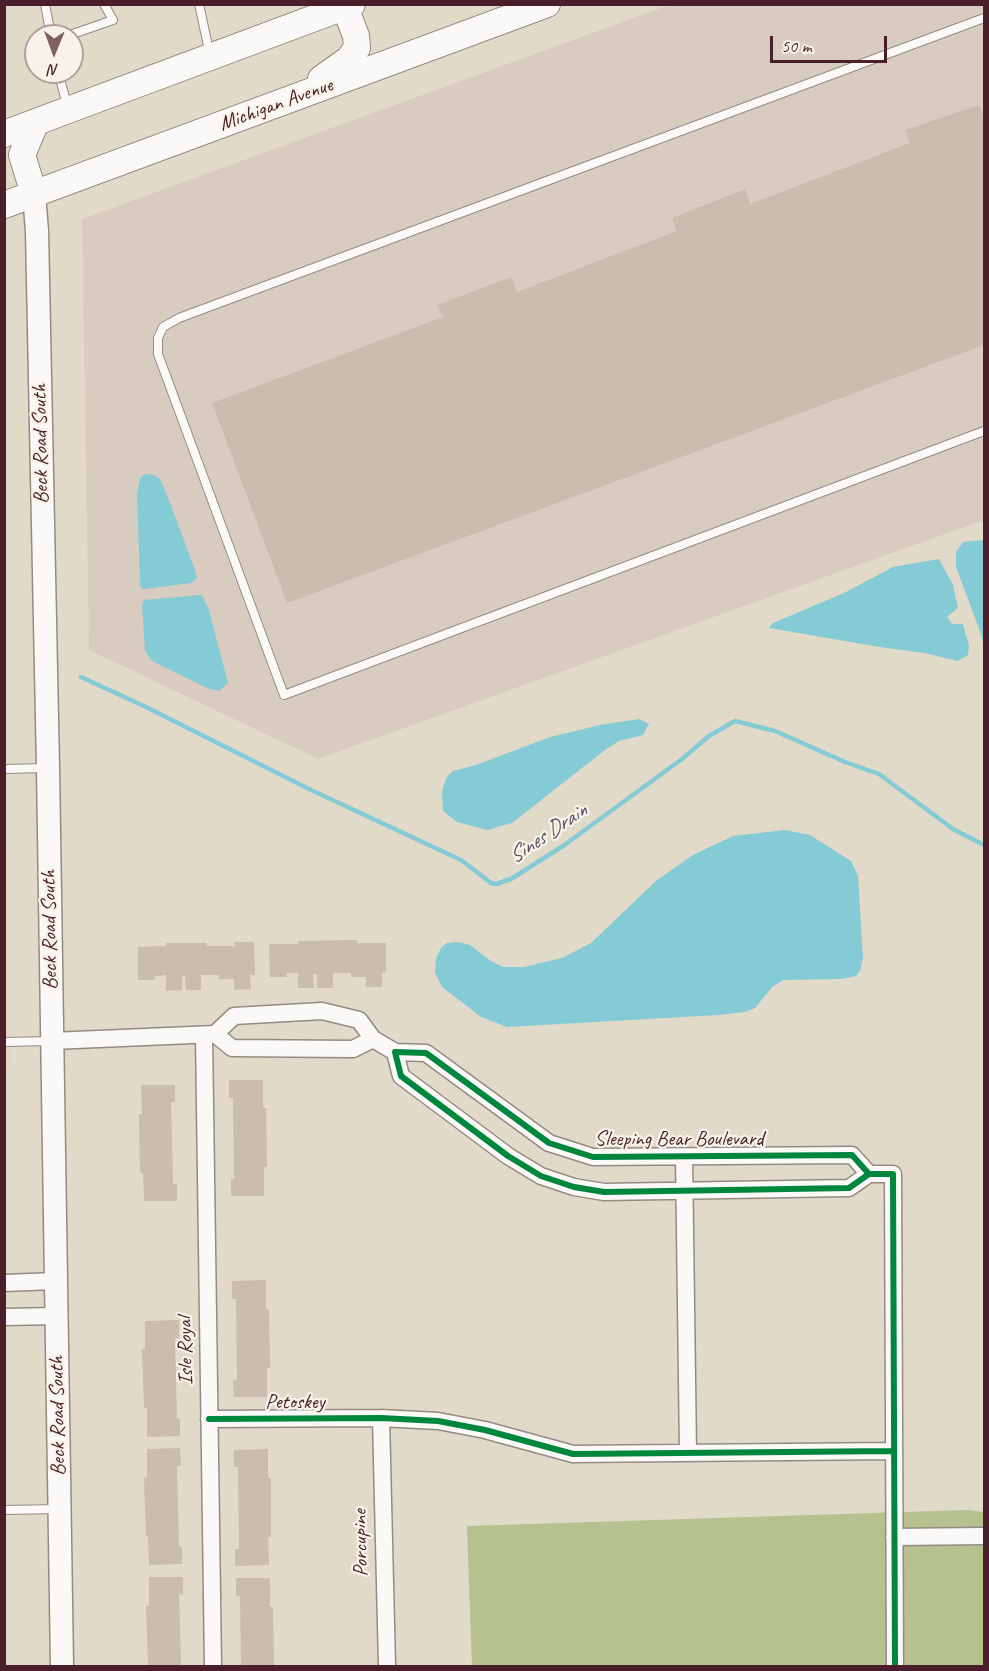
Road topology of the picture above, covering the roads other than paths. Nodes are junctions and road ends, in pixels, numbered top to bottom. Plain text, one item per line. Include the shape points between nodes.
1 (45, 4) edge
2 (104, 4) edge
3 (199, 4) edge
4 (547, 4) edge
5 (347, 5) edge
6 (984, 18) edge
7 (49, 24) edge
8 (84, 30) edge
9 (210, 58) junction
10 (61, 84) edge
11 (291, 99) junction
12 (69, 111) junction
13 (35, 124) junction
14 (4, 134) edge
15 (34, 194) junction
16 (4, 205) edge
17 (984, 431) edge
18 (48, 768) junction
19 (4, 769) edge
20 (210, 1034) junction
21 (373, 1039) junction
22 (52, 1041) junction
23 (4, 1042) edge
24 (395, 1052) junction
25 (684, 1158) junction
26 (869, 1174) junction
27 (684, 1191) junction
28 (56, 1281) junction
29 (4, 1283) edge
30 (4, 1317) edge
31 (57, 1317) junction
32 (381, 1418) junction
33 (209, 1419) junction
34 (893, 1451) junction
35 (688, 1452) junction
36 (60, 1509) junction
37 (4, 1510) edge
38 (984, 1536) edge
39 (894, 1537) junction
40 (62, 1666) edge
41 (213, 1666) edge
42 (387, 1666) edge
43 (895, 1666) edge

1 - 7 lane
2 - 8 lane via 113,20
3 - 9 lane
4 - 11 main road, Michigan Avenue
5 - 9 main road
5 - 11 main road via 357,48 349,59
6 - 17 lane via 179,318 163,327 158,338 158,354 284,695
9 - 12 main road
10 - 12 lane
11 - 15 main road, Michigan Avenue
12 - 13 main road
13 - 14 main road
13 - 15 main road via 22,155
15 - 16 main road, Michigan Avenue
15 - 18 main road, Beck Road South
18 - 19 lane
18 - 22 main road, Beck Road South
20 - 21 street via 232,1048 353,1049
20 - 21 street, Sleeping Bear Boulevard via 234,1016 322,1011 359,1020
20 - 22 street
20 - 33 street, Isle Royal
21 - 24 street, Sleeping Bear Boulevard
22 - 23 lane
22 - 28 main road, Beck Road South
24 - 25 street, Sleeping Bear Boulevard via 426,1053 549,1143 570,1151 593,1157
24 - 27 street via 401,1076 541,1176 604,1192
25 - 26 street, Sleeping Bear Boulevard via 852,1155
25 - 27 street
26 - 27 street via 849,1188
26 - 34 street via 892,1174
27 - 35 street
28 - 29 street
28 - 31 main road, Beck Road South
30 - 31 street
31 - 36 main road, Beck Road South
32 - 33 street, Petoskey
32 - 35 street, Petoskey via 438,1421 573,1454
32 - 42 street, Porcupine
33 - 41 street, Isle Royal
34 - 35 street, Petoskey
34 - 39 street
36 - 37 lane
36 - 40 main road, Beck Road South
38 - 39 street
39 - 43 street

